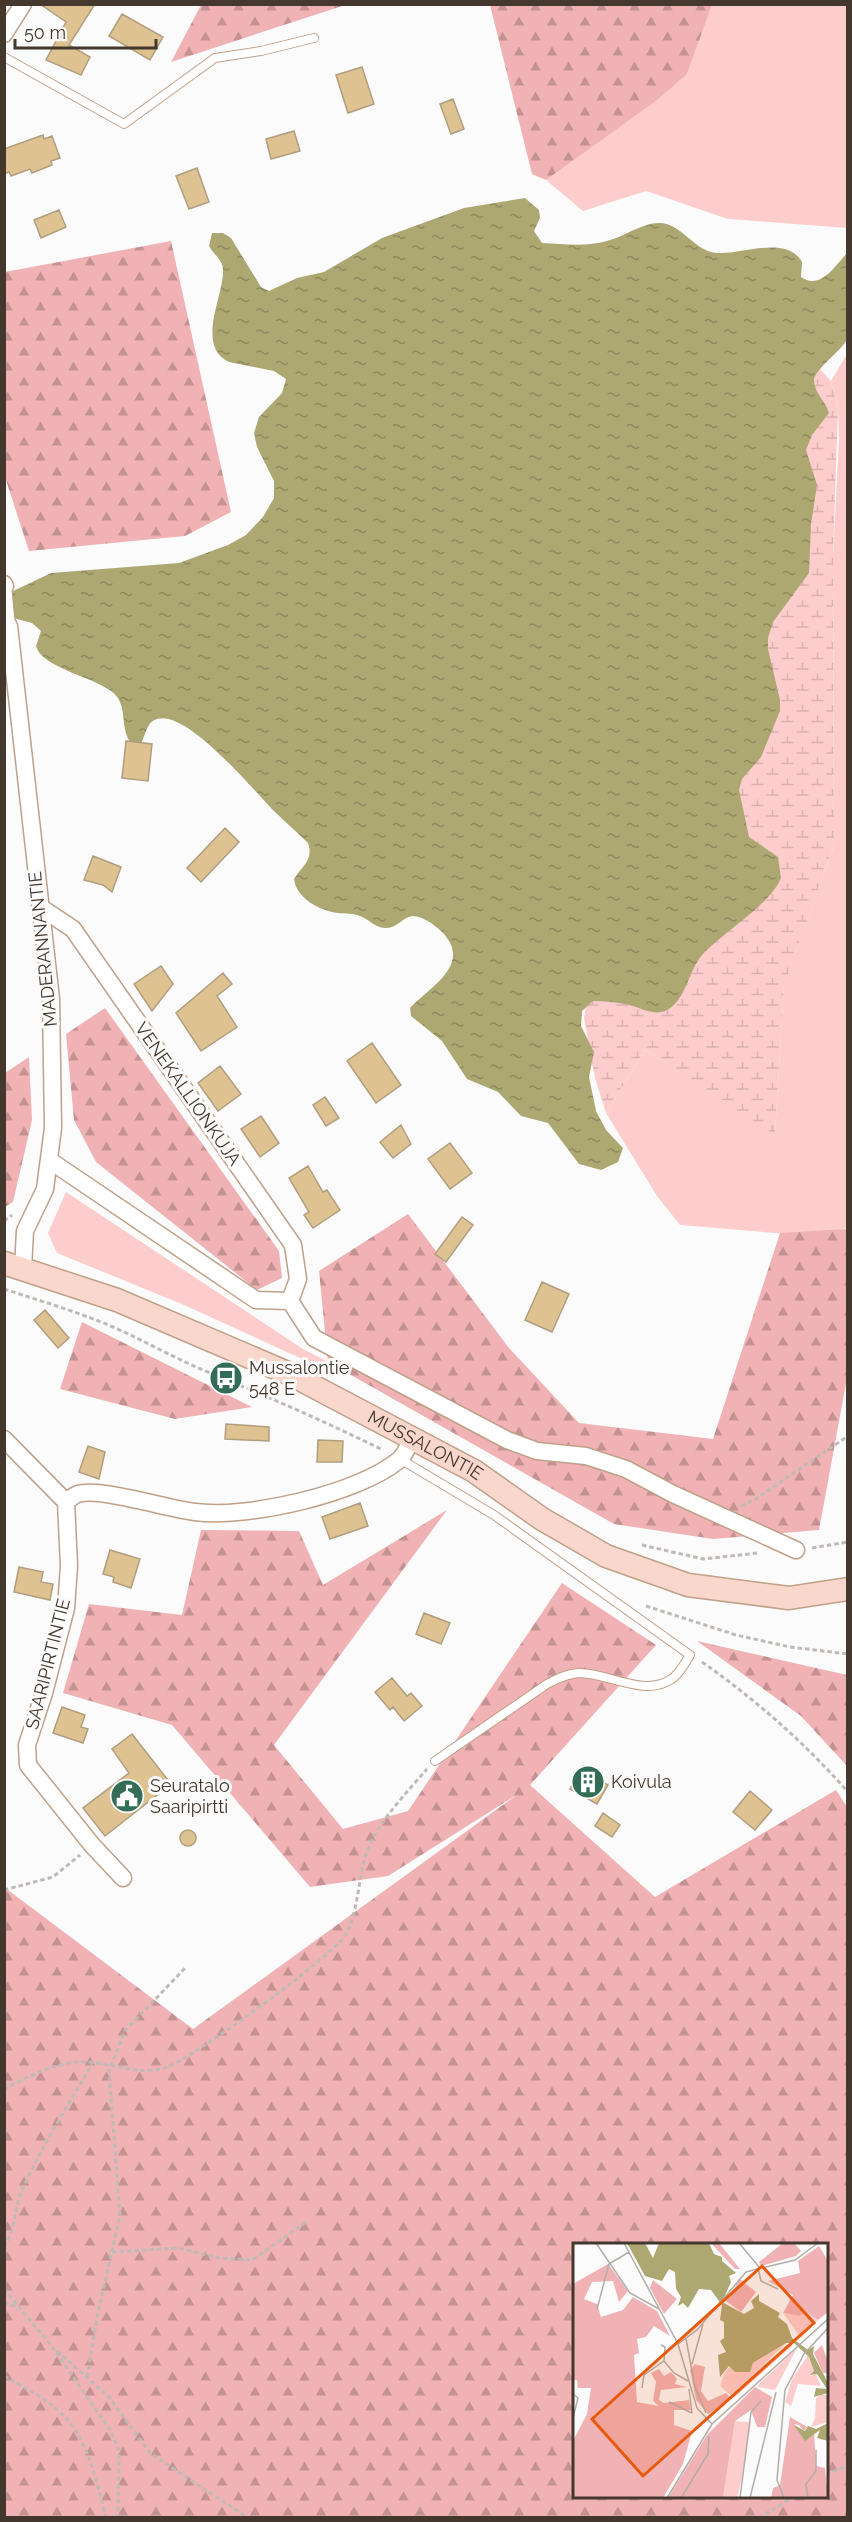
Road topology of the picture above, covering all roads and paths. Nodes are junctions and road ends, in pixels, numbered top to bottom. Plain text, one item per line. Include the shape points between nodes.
1 (23, 4) edge
2 (5, 33) edge
3 (314, 38) dead end
4 (4, 57) edge
5 (5, 585) edge
6 (9, 626) joint
7 (40, 907) junction
8 (49, 1160) junction
9 (14, 1265) edge
10 (4, 1289) edge
11 (290, 1301) junction
12 (848, 1436) edge
13 (413, 1437) junction
14 (4, 1439) edge
15 (400, 1459) junction
16 (66, 1502) junction
17 (848, 1513) edge
18 (720, 1516) junction
19 (848, 1524) edge
20 (848, 1542) edge
21 (642, 1545) dead end
22 (796, 1550) joint
23 (761, 1553) dead end
24 (848, 1589) edge
25 (637, 1604) dead end
26 (848, 1654) edge
27 (690, 1655) junction
28 (435, 1761) dead end
29 (425, 1770) dead end
30 (848, 1792) edge
31 (92, 1845) junction
32 (123, 1878) dead end
33 (4, 1890) edge
34 (186, 1967) dead end
35 (93, 2063) junction
36 (111, 2065) junction
37 (4, 2089) edge
38 (308, 2221) dead end
39 (4, 2247) edge
40 (112, 2252) junction
41 (4, 2289) edge
42 (4, 2302) edge
43 (20, 2309) junction
44 (51, 2345) junction
45 (4, 2376) edge
46 (87, 2377) junction
47 (848, 2466) edge
48 (828, 2473) edge
49 (792, 2498) edge
50 (106, 2517) edge
51 (118, 2517) edge
52 (248, 2517) edge
53 (759, 2517) edge

1 - 2 street
3 - 4 lane via 215,58 124,124
5 - 6 street
6 - 7 street, MADERANNANTIE
7 - 8 street, MADERANNANTIE via 51,999 53,1128
7 - 11 street, VENEKALLIONKUJA via 73,929 293,1245 298,1279
8 - 9 street, MADERANNANTIE via 45,1189
8 - 11 street via 256,1300
9 - 13 main road, MUSSALONTIE via 214,1339
10 - 15 path via 112,1326
11 - 18 street via 314,1338 507,1440 537,1451 586,1456 626,1468
12 - 18 path via 754,1500
13 - 15 street
13 - 24 main road, MUSSALONTIE via 474,1471 542,1519 606,1556 688,1585 789,1598
14 - 16 street
15 - 16 street via 366,1481 327,1495 231,1515 102,1494 78,1494
15 - 27 lane via 494,1515
16 - 31 street, SAARIPIRTINTIE via 66,1608 27,1745 28,1764
17 - 19 path
18 - 22 street
20 - 22 path
21 - 23 path via 703,1559
25 - 26 path via 735,1635
27 - 28 lane via 672,1680 661,1684 636,1685 590,1673 566,1674
27 - 30 path via 754,1699 819,1759
29 - 36 path via 371,1842 351,1922 345,1936 330,1952 188,2057 150,2072
31 - 32 street, SAARIPIRTINTIE
31 - 33 path via 53,1877
34 - 36 path via 125,2031
35 - 36 path
35 - 37 path via 61,2066
35 - 39 path via 54,2127 21,2193 13,2233
36 - 40 path via 120,2215
38 - 40 path via 252,2260 219,2258 178,2248
40 - 46 path
41 - 43 path
42 - 43 path
43 - 44 path
44 - 46 path
44 - 51 path via 110,2430 119,2451
45 - 50 path via 59,2411 75,2428 95,2474
46 - 52 path via 109,2397 150,2453
47 - 48 path
49 - 53 path

